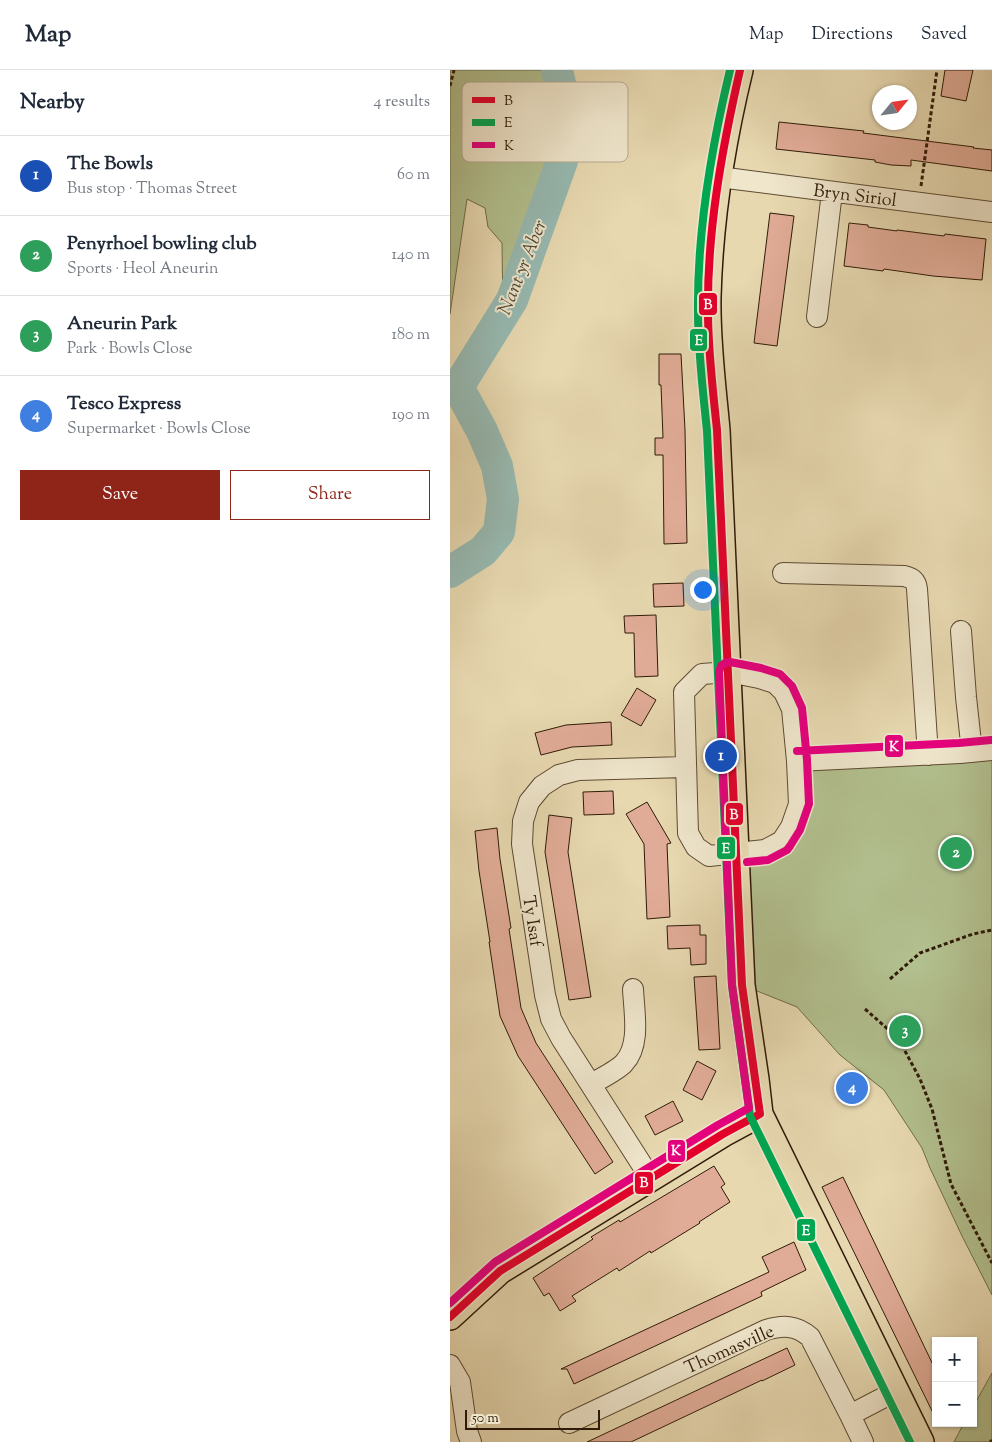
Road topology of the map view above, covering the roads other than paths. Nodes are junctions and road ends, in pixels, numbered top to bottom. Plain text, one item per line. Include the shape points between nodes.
1 (740, 70) edge
2 (719, 177) junction
3 (832, 192) junction
4 (992, 212) edge
5 (816, 317) dead end
6 (783, 573) dead end
7 (961, 631) dead end
8 (729, 672) junction
9 (992, 750) edge
10 (972, 752) junction
11 (928, 755) junction
12 (797, 761) junction
13 (685, 767) junction
14 (737, 853) junction
15 (632, 990) dead end
16 (591, 1084) junction
17 (760, 1114) junction
18 (651, 1180) junction
19 (450, 1317) edge
20 (450, 1365) edge
21 (896, 1391) junction
22 (850, 1415) junction
23 (569, 1423) dead end
24 (471, 1442) edge
25 (863, 1442) edge
26 (921, 1442) edge

1 - 2 main road
2 - 3 street, Bryn Siriol
2 - 8 main road via 708,298
3 - 4 street, Bryn Siriol
3 - 5 street
6 - 11 street via 904,576 914,580
7 - 10 street
8 - 12 street via 775,683 784,692 792,708
8 - 13 street via 702,674 684,692
8 - 14 main road
9 - 10 street
10 - 11 street
11 - 12 street
12 - 14 street via 799,804 782,841 765,850
13 - 14 street via 688,833 696,847 709,856
13 - 16 street, Ty Isaf via 578,770 559,775 542,786 529,802 522,844 544,995 561,1038
14 - 17 main road via 742,985
15 - 16 street via 635,1043 631,1053 624,1064
16 - 18 street, Ty Isaf
17 - 18 main road
17 - 21 main road
18 - 19 main road via 500,1271
20 - 24 street via 460,1382
21 - 22 street
21 - 26 main road
22 - 23 street, Thomasville via 810,1336 802,1330 785,1326 766,1330
22 - 25 street, Thomasville

